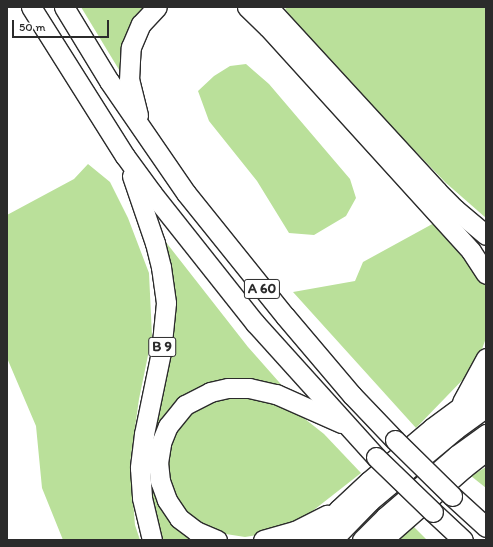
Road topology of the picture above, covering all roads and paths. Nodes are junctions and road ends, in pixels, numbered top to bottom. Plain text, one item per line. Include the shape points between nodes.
1 (31, 7) edge
2 (64, 7) edge
3 (157, 7) edge
4 (247, 7) edge
5 (268, 7) edge
6 (142, 128) junction
7 (125, 156) junction
8 (486, 235) edge
9 (486, 274) edge
10 (486, 358) edge
11 (486, 388) edge
12 (486, 406) edge
13 (459, 407) junction
14 (347, 426) junction
15 (486, 434) edge
16 (486, 452) edge
17 (339, 508) junction
18 (485, 525) edge
19 (457, 537) edge
20 (152, 540) edge
21 (217, 540) edge
22 (263, 540) edge
23 (310, 540) edge
24 (332, 540) edge
25 (362, 540) edge
26 (382, 540) edge

1 - 7 highway, A 60
2 - 6 highway, A 60 via 109,81
3 - 6 highway via 137,30 130,47 129,80
4 - 9 highway via 461,240
5 - 8 highway via 437,191
6 - 18 highway, A 60, bridge via 186,193 352,395 452,496
7 - 14 highway, A 60 via 255,323
7 - 20 highway, B 9 via 155,243 166,304 161,352 144,434 140,468 142,498
10 - 13 highway
11 - 13 highway
12 - 24 highway via 370,501
13 - 17 highway
14 - 19 highway, A 60, bridge
14 - 21 highway, A 60 via 276,394 249,388 228,388 210,392 185,406 168,426 161,444 158,462 160,481 167,500 179,518 196,531
15 - 25 highway via 451,460
16 - 26 highway
17 - 22 highway via 295,531
17 - 23 highway

